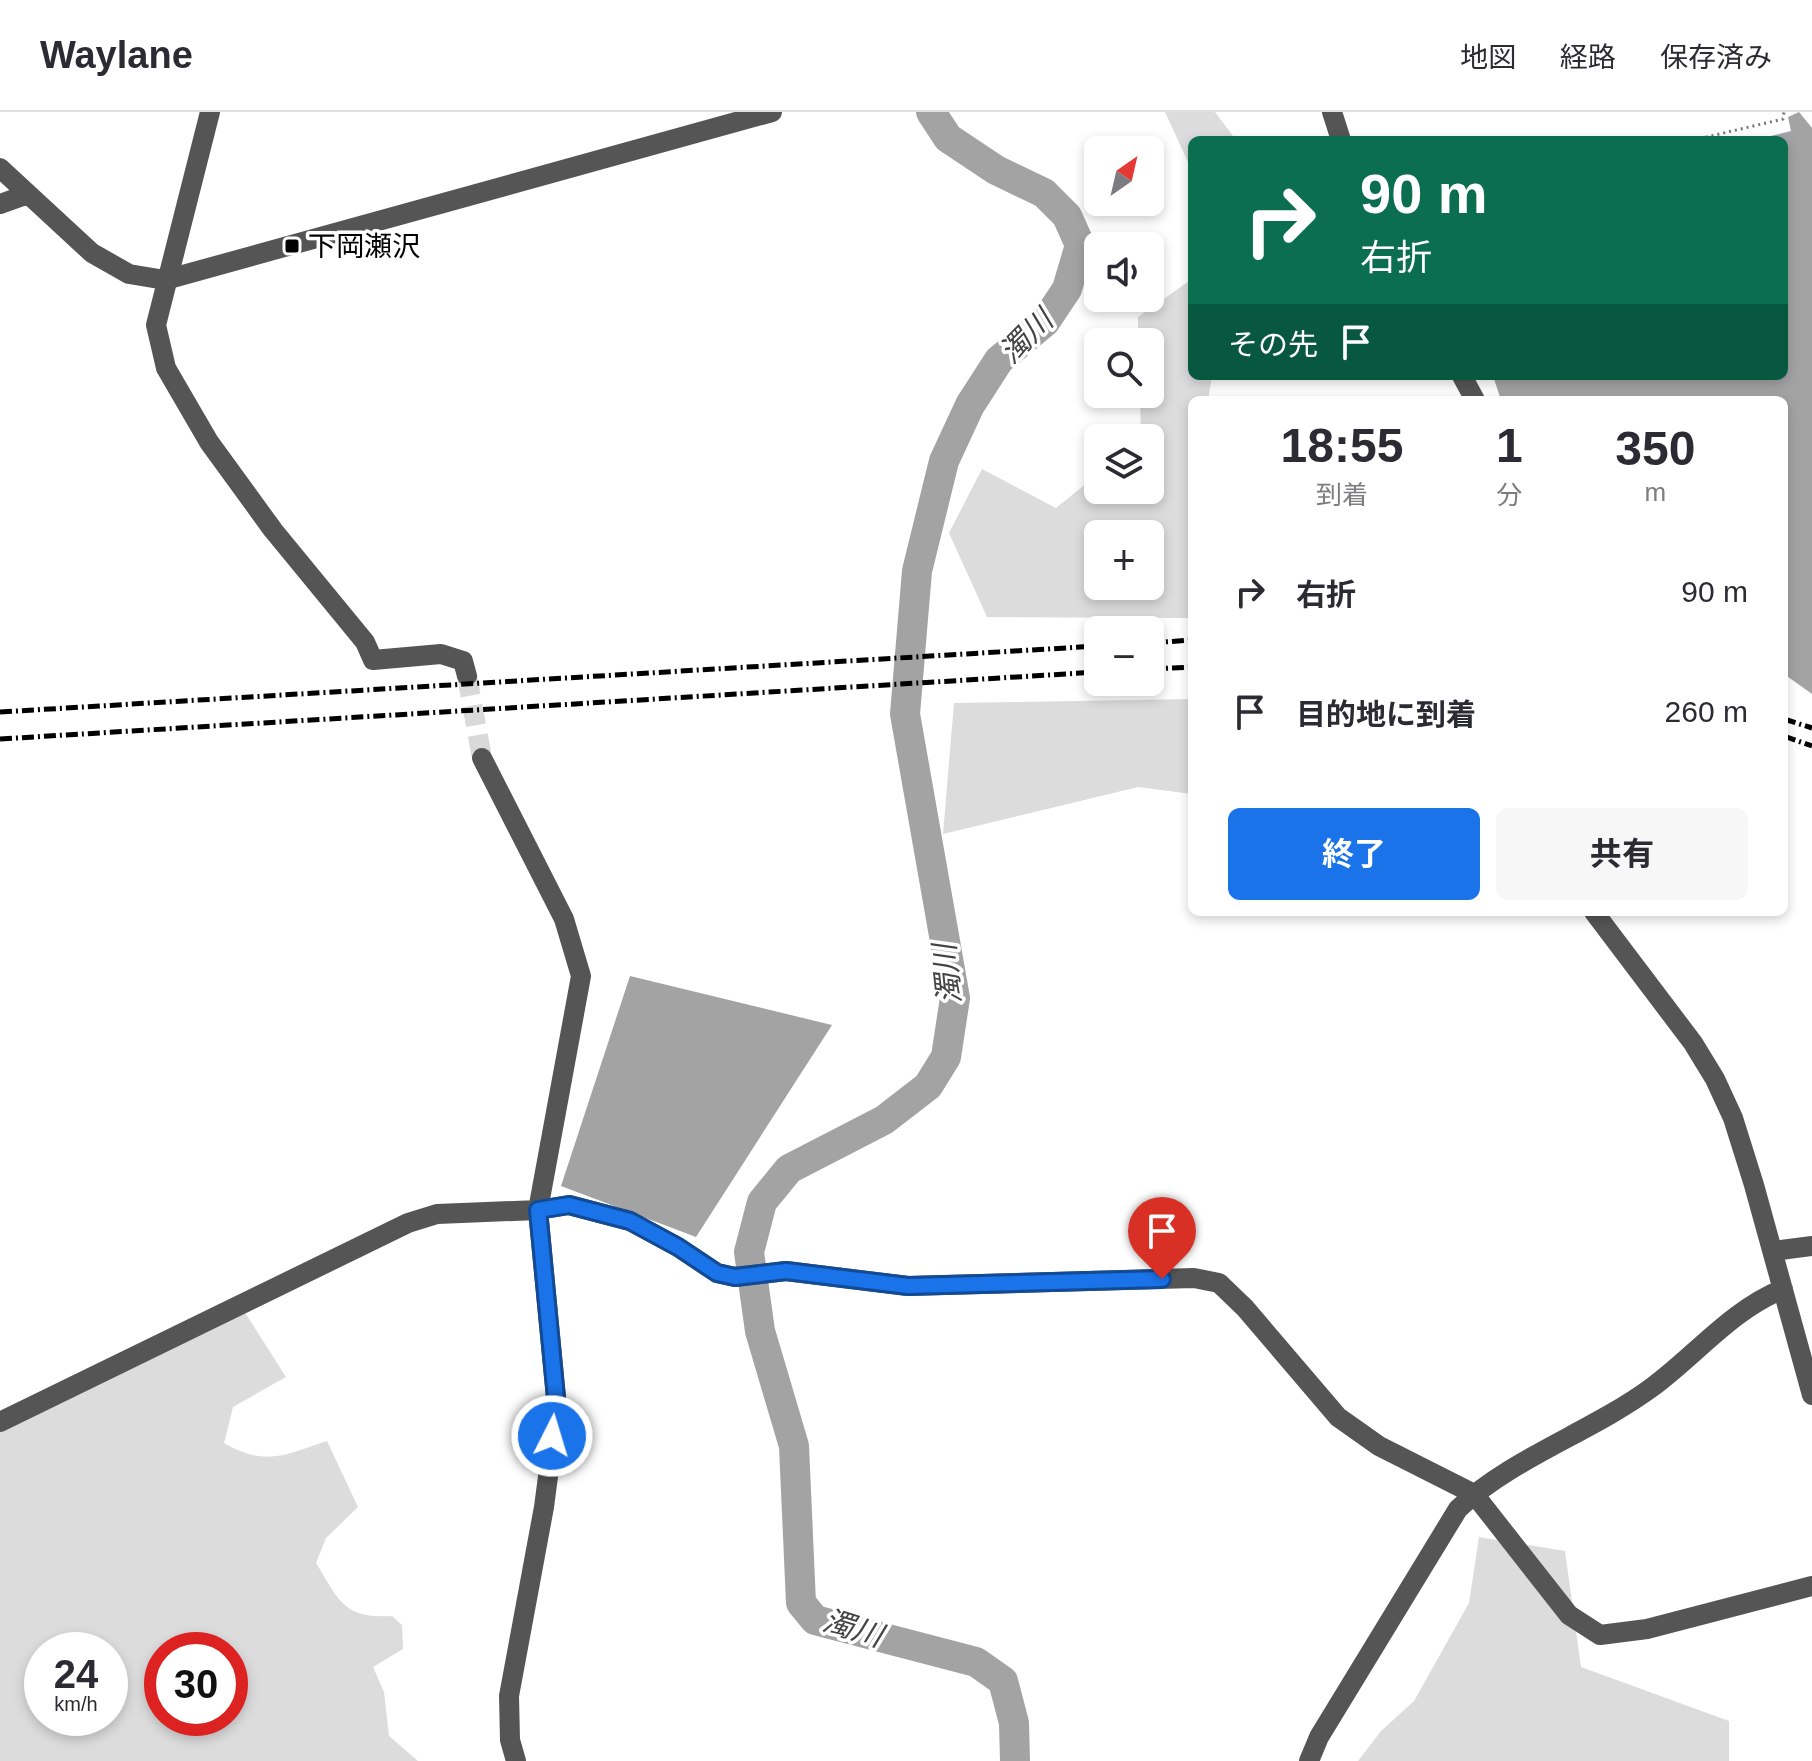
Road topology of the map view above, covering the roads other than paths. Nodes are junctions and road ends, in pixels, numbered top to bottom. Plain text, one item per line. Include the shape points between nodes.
1 (210, 112) edge
2 (772, 112) edge
3 (1332, 112) edge
4 (1340, 136) edge
5 (0, 168) edge
6 (28, 194) junction
7 (0, 204) edge
8 (165, 280) junction
9 (467, 676) tunnel mouth
10 (482, 758) tunnel mouth
11 (1597, 916) edge
12 (538, 1210) junction
13 (1812, 1246) edge
14 (1773, 1251) junction
15 (1783, 1289) junction
16 (1812, 1395) edge
17 (0, 1422) edge
18 (1474, 1494) junction
19 (1812, 1586) edge
20 (516, 1761) edge
21 (1309, 1761) edge

1 - 8 street
2 - 8 street
3 - 4 street
5 - 6 street
6 - 7 street
6 - 8 street via 92,253 129,274
8 - 9 street via 156,325 166,368 209,442 273,530 365,642 373,660 441,654 463,661
10 - 12 street via 564,919 581,976
11 - 14 street via 1715,1079 1733,1118
12 - 17 street via 437,1214 408,1223
12 - 18 street via 569,1205 630,1221 717,1273 735,1277 786,1271 908,1286 1194,1278 1219,1283 1338,1417 1379,1446
12 - 20 street via 557,1408 509,1696
13 - 14 street
14 - 15 street
15 - 16 street
15 - 18 street via 1752,1301 1652,1387
18 - 19 street via 1569,1615 1600,1635 1647,1629
18 - 21 street via 1443,1529

